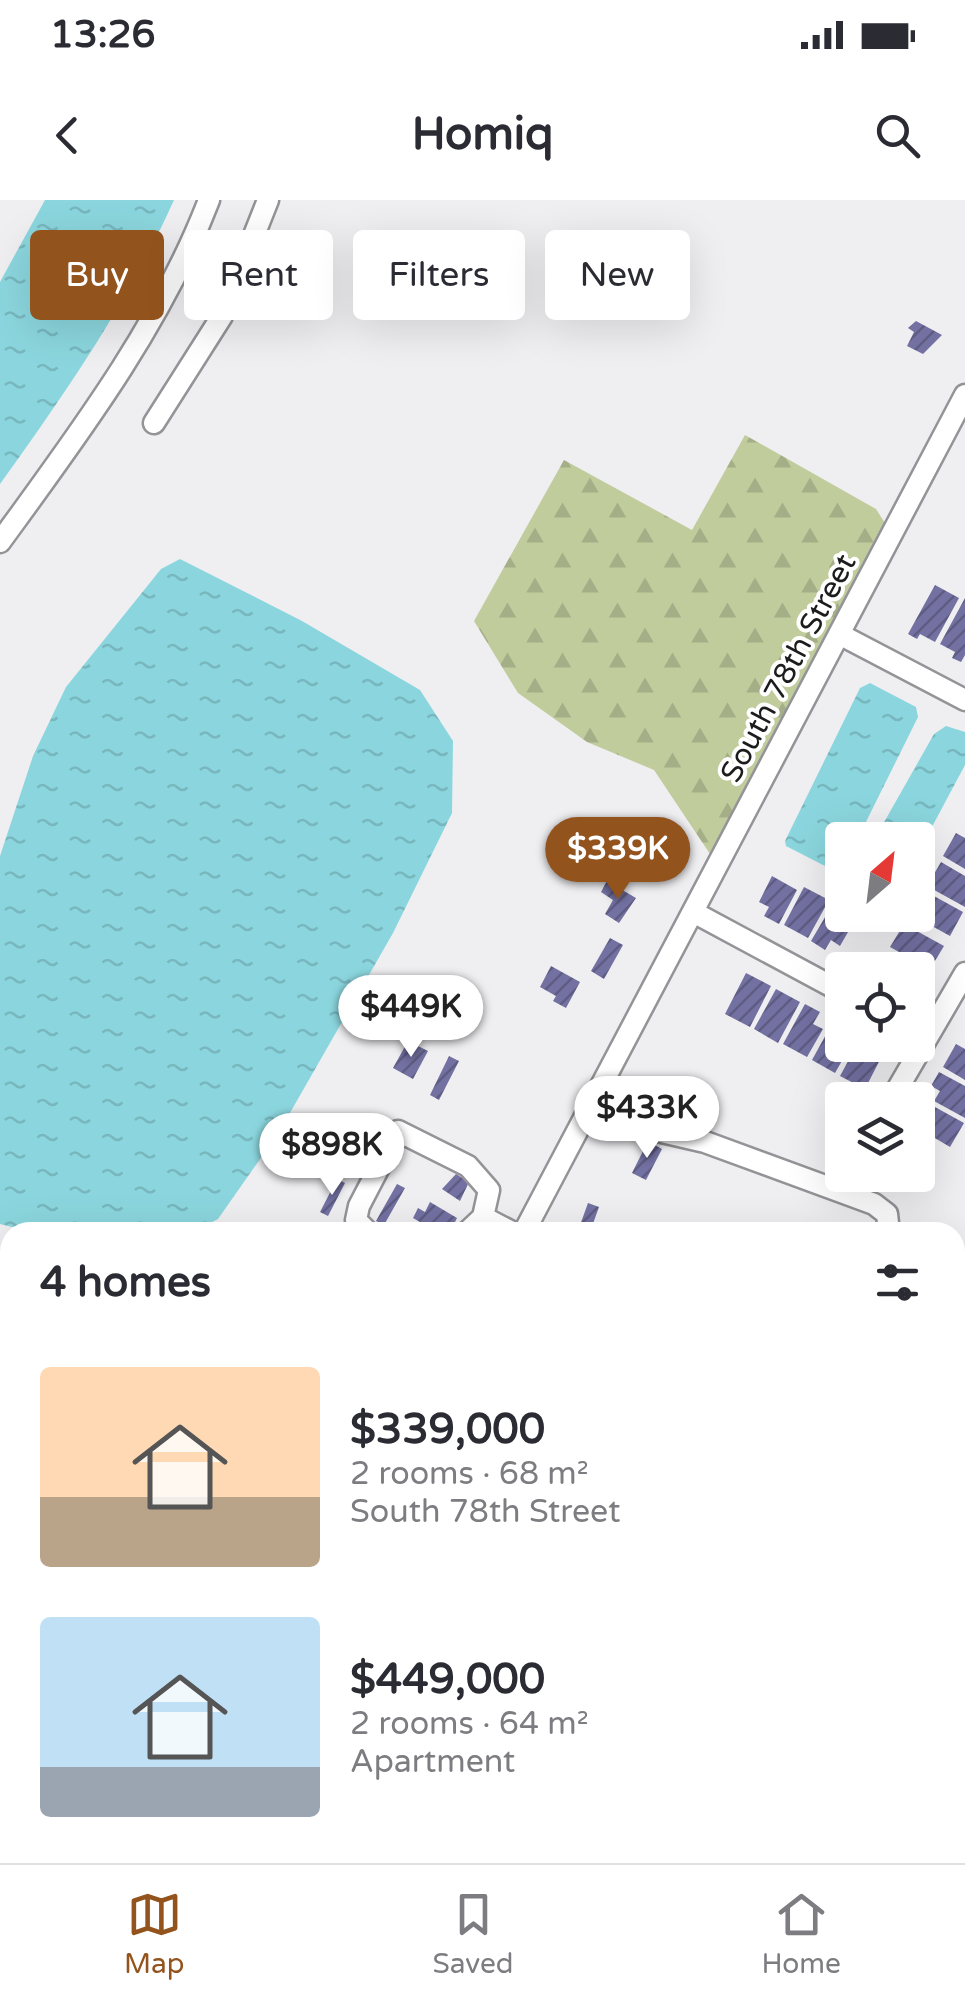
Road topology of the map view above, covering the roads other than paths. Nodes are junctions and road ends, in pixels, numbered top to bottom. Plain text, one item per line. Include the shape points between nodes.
1 (210, 200) edge
2 (268, 200) edge
3 (965, 396) edge
4 (154, 422) dead end
5 (0, 542) edge
6 (840, 634) junction
7 (965, 700) edge
8 (695, 912) junction
9 (965, 973) edge
10 (825, 983) edge
11 (935, 1016) edge
12 (594, 1101) junction
13 (358, 1222) edge
14 (476, 1222) edge
15 (529, 1222) edge
16 (888, 1222) edge

1 - 5 street via 155,312 85,425
2 - 4 street via 222,316
3 - 6 street, South 78th Street
6 - 7 street
6 - 8 street, South 78th Street
8 - 10 street
8 - 12 street, South 78th Street
9 - 11 street
12 - 15 street, South 78th Street
12 - 16 street via 653,1130 705,1142 874,1204
13 - 14 street via 359,1206 398,1131 480,1178 489,1190

